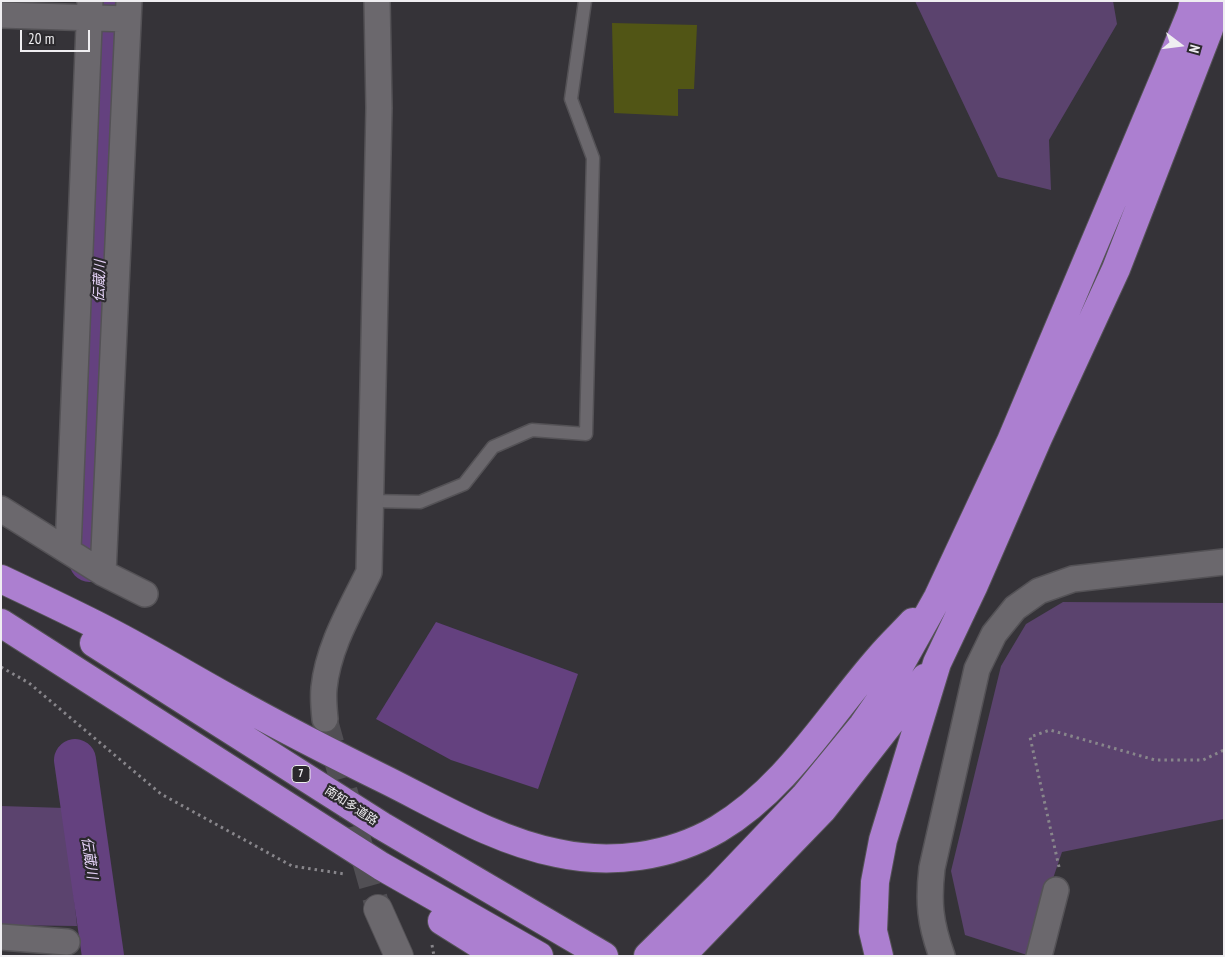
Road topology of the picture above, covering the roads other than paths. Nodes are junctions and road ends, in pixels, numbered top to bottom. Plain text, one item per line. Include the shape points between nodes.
1 (377, 1) edge
2 (584, 1) edge
3 (1194, 1) edge
4 (1217, 1) edge
5 (90, 9) edge
6 (129, 10) edge
7 (1, 15) edge
8 (372, 501) junction
9 (1, 509) edge
10 (69, 551) junction
11 (1224, 562) edge
12 (102, 573) junction
13 (1, 579) edge
14 (1, 585) edge
15 (145, 594) dead end
16 (938, 597) junction
17 (1, 623) edge
18 (937, 663) junction
19 (324, 720) tunnel mouth
20 (157, 723) junction
21 (1056, 890) road end
22 (378, 909) tunnel mouth
23 (1, 937) edge
24 (67, 942) dead end
25 (661, 953) edge
26 (399, 956) edge
27 (498, 956) edge
28 (539, 956) edge
29 (604, 956) edge
30 (878, 956) edge
31 (942, 956) edge
32 (1039, 956) edge

1 - 8 street via 379,108
2 - 8 lane via 571,99 593,158 586,434 532,430 494,447 464,484 420,502
3 - 16 highway via 1011,441
4 - 18 highway via 1116,269
5 - 6 street
5 - 7 street
5 - 10 street
6 - 12 street
8 - 19 street via 369,572 331,654 324,688
9 - 10 street
10 - 12 street
11 - 31 street via 1059,582 1039,591 1016,608 994,634 977,669 932,868 929,897 933,932
12 - 15 street
13 - 16 highway via 109,632 362,768 494,833 557,853 590,858 655,854 676,849 734,819 783,775 880,657
14 - 29 highway, 南知多道路 / 7 via 382,826
16 - 25 highway via 882,699 863,725 804,797 719,886
17 - 20 highway
18 - 25 highway via 823,809
18 - 30 highway via 883,840 875,882 873,931
20 - 27 highway via 231,790
20 - 28 highway via 381,866
21 - 32 street
22 - 26 street
23 - 24 street

